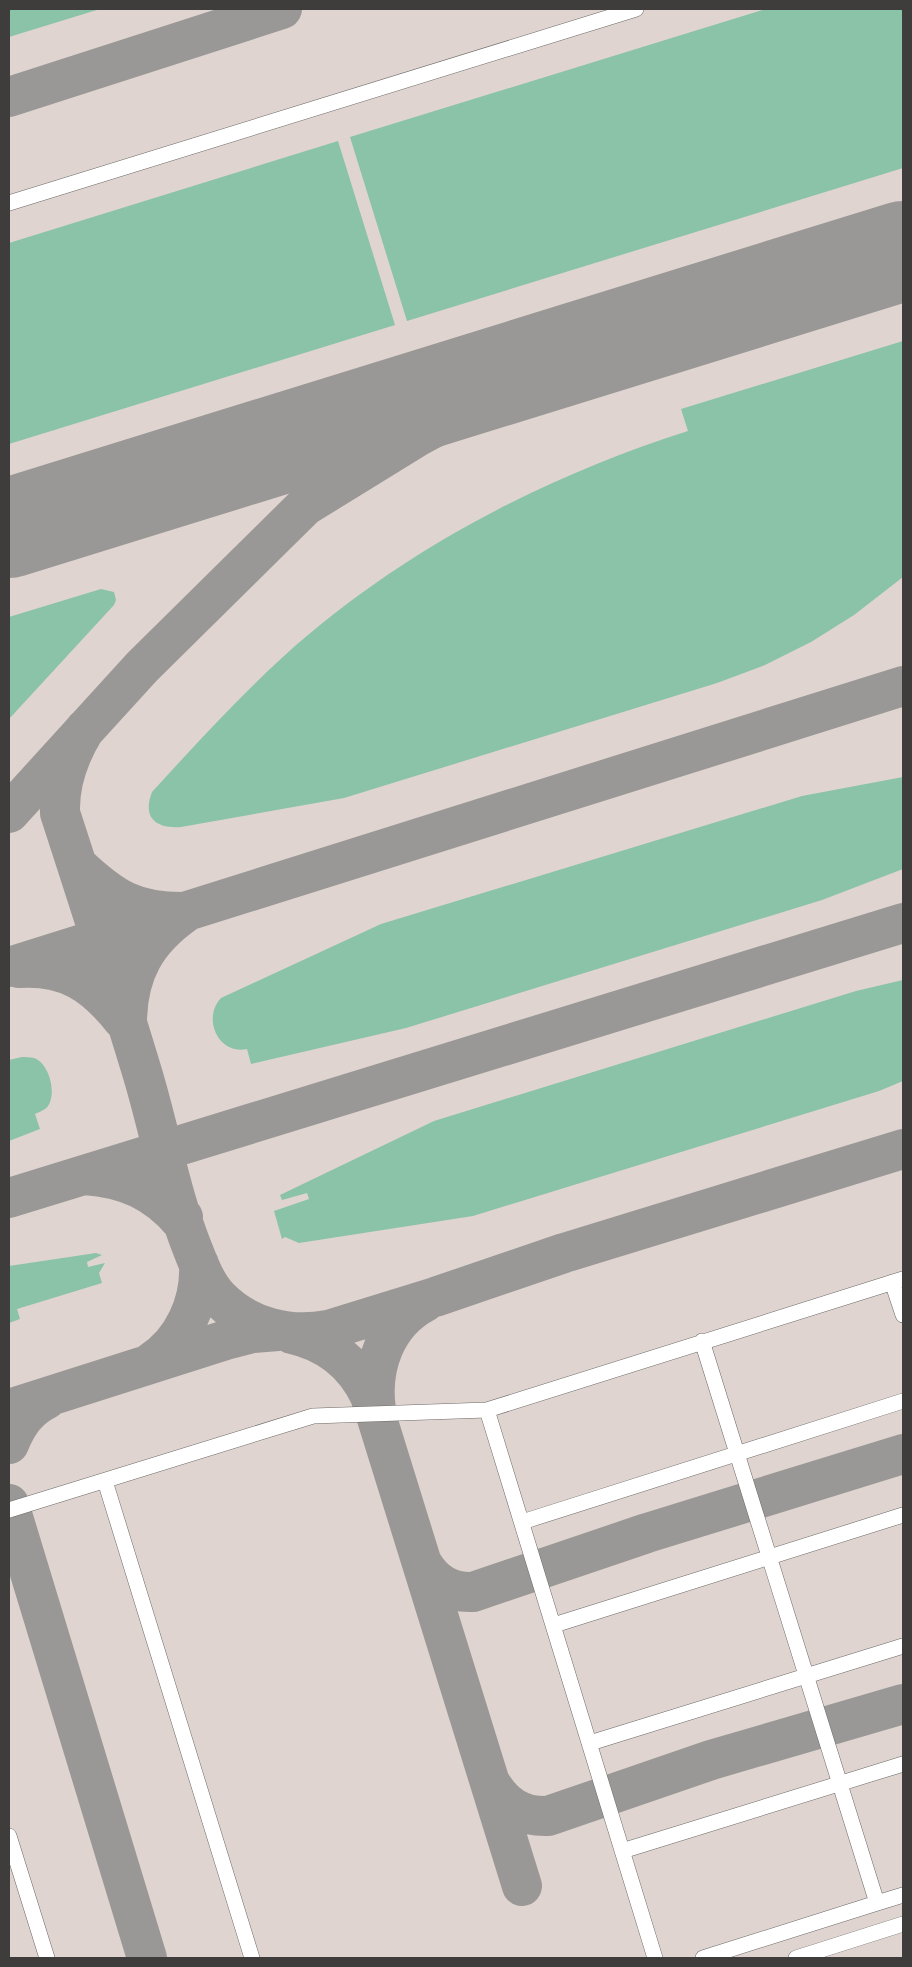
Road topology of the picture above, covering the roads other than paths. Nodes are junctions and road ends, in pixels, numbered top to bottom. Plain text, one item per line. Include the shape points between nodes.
1 (636, 9) edge
2 (9, 203) edge
3 (898, 1281) edge
4 (903, 1315) edge
5 (702, 1341) junction
6 (903, 1402) edge
7 (487, 1410) junction
8 (737, 1454) junction
9 (105, 1481) junction
10 (9, 1510) edge
11 (903, 1515) edge
12 (522, 1522) junction
13 (769, 1557) junction
14 (554, 1625) junction
15 (903, 1646) edge
16 (807, 1676) junction
17 (590, 1743) junction
18 (903, 1764) edge
19 (838, 1784) junction
20 (9, 1836) edge
21 (622, 1851) junction
22 (903, 1895) edge
23 (877, 1903) junction
24 (903, 1924) edge
25 (46, 1958) edge
26 (252, 1958) edge
27 (655, 1958) edge
28 (703, 1958) edge
29 (796, 1958) edge

1 - 2 lane
3 - 4 lane
3 - 5 lane
5 - 7 lane
5 - 8 lane
6 - 8 lane
7 - 9 lane via 313,1416
7 - 12 lane
8 - 12 lane
8 - 13 lane
9 - 10 lane
9 - 26 lane
11 - 13 lane
12 - 14 lane
13 - 14 lane
13 - 16 lane
14 - 17 lane
15 - 16 lane
16 - 17 lane
16 - 19 lane
17 - 21 lane
18 - 19 lane
19 - 21 lane
19 - 23 lane
20 - 25 lane
21 - 27 lane
22 - 23 lane
23 - 28 lane
24 - 29 lane

